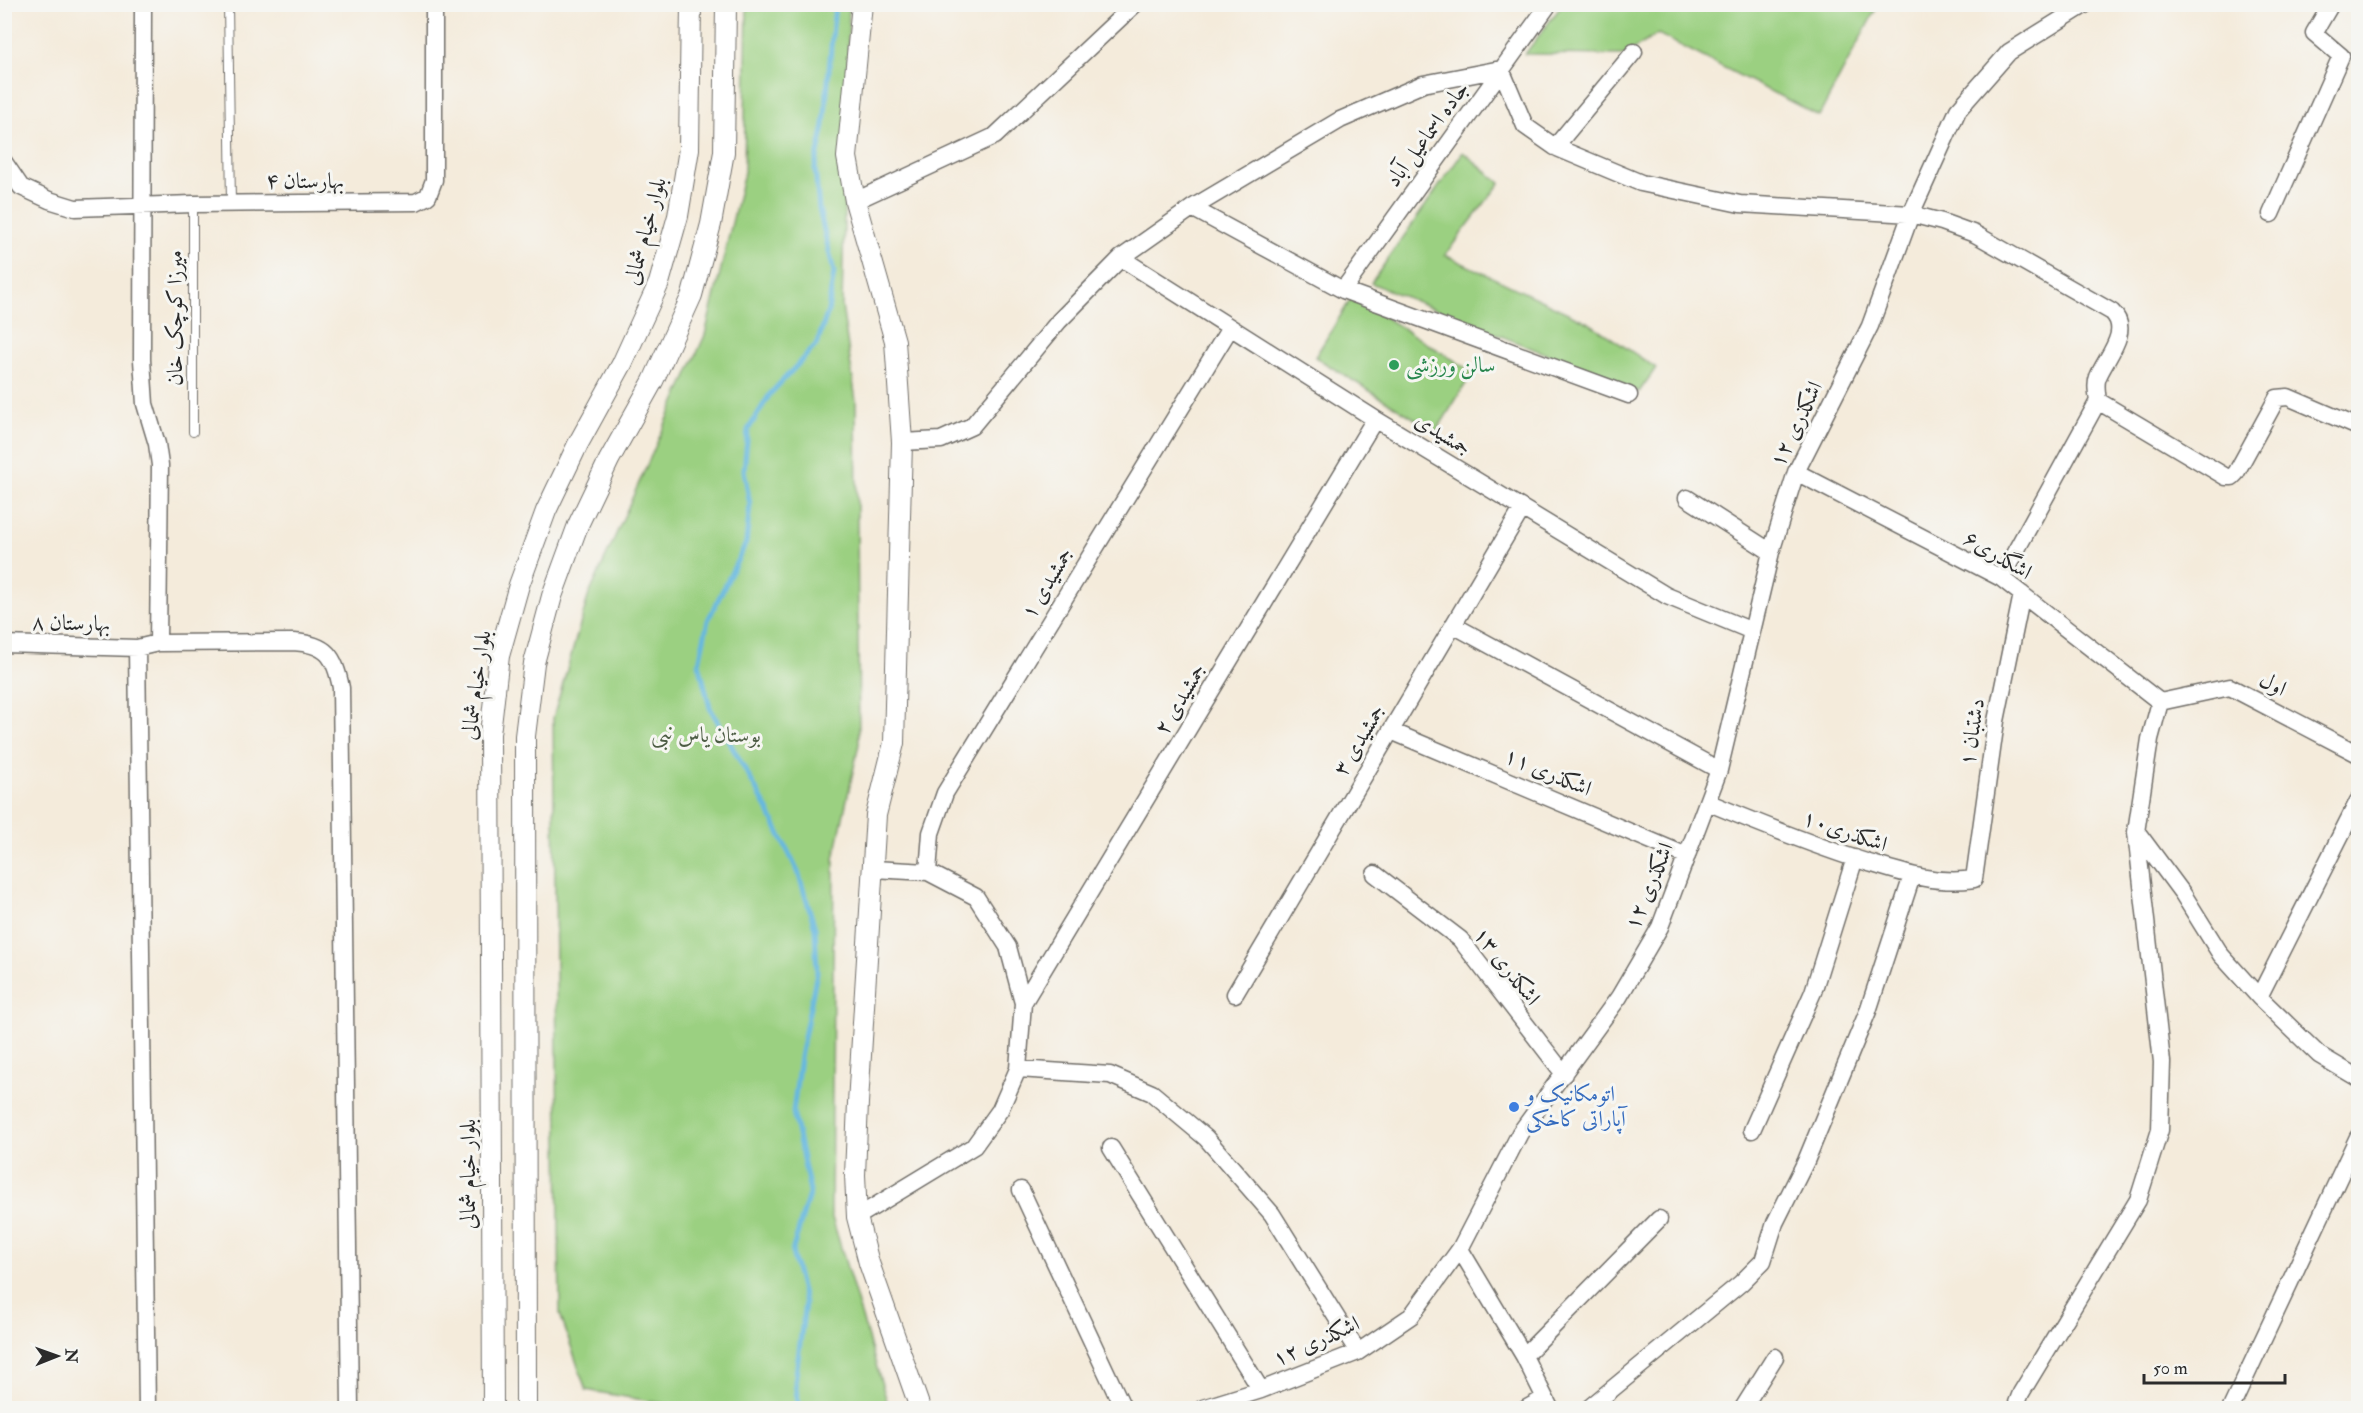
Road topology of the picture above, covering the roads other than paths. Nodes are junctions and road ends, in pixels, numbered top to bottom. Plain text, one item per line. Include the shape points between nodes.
1 (143, 4) edge
2 (228, 4) edge
3 (434, 4) edge
4 (691, 4) edge
5 (726, 4) edge
6 (862, 4) edge
7 (1135, 4) edge
8 (1549, 4) edge
9 (2086, 4) edge
10 (2331, 4) edge
11 (1634, 52) dead end
12 (1501, 69) junction
13 (1555, 147) junction
14 (4, 162) edge
15 (855, 201) junction
16 (193, 204) junction
17 (231, 204) junction
18 (142, 205) junction
19 (1192, 208) junction
20 (1911, 214) junction
21 (2271, 214) dead end
22 (1121, 258) junction
23 (1343, 290) junction
24 (1230, 328) junction
25 (1629, 395) dead end
26 (2098, 401) junction
27 (1376, 419) junction
28 (2358, 427) edge
29 (193, 432) dead end
30 (902, 442) junction
31 (1796, 472) junction
32 (1687, 498) dead end
33 (1522, 509) junction
34 (1771, 552) junction
35 (2001, 578) junction
36 (2022, 594) junction
37 (1453, 625) junction
38 (1752, 631) junction
39 (158, 643) junction
40 (4, 644) edge
41 (137, 648) junction
42 (2160, 702) junction
43 (1391, 731) junction
44 (2358, 754) edge
45 (1719, 770) junction
46 (2358, 801) edge
47 (1707, 802) junction
48 (2136, 832) junction
49 (1687, 856) junction
50 (1855, 858) junction
51 (873, 869) junction
52 (928, 872) junction
53 (1375, 874) dead end
54 (1912, 876) junction
55 (1974, 879) joint
56 (492, 992) junction
57 (525, 992) junction
58 (1235, 994) dead end
59 (2259, 997) junction
60 (1023, 1003) junction
61 (1018, 1069) junction
62 (1564, 1074) junction
63 (2358, 1077) edge
64 (1752, 1130) dead end
65 (2358, 1137) edge
66 (1111, 1148) dead end
67 (1021, 1190) dead end
68 (856, 1217) junction
69 (1659, 1219) dead end
70 (1460, 1249) junction
71 (1358, 1352) junction
72 (1524, 1356) junction
73 (1775, 1356) dead end
74 (1261, 1390) junction
75 (526, 1401) edge
76 (1548, 1403) edge
77 (147, 1408) edge
78 (350, 1408) edge
79 (493, 1408) edge
80 (538, 1408) edge
81 (920, 1408) edge
82 (1123, 1408) edge
83 (1203, 1408) edge
84 (1527, 1408) edge
85 (1589, 1408) edge
86 (1743, 1408) edge
87 (2015, 1408) edge
88 (2230, 1408) edge

1 - 18 street
2 - 17 lane
3 - 17 street, بهارستان ۴ via 434,180 428,196 401,204
4 - 56 street, بلوار خیام شمالی via 689,149 678,216 659,283 546,511 499,656 490,734
5 - 57 street via 724,153 692,295 653,381 578,525 552,596 534,663 525,736
6 - 15 street via 847,157
7 - 15 street via 995,136
8 - 12 street, جاده اسماعیل آباد
9 - 20 street, اشکذری ۱۲ via 2009,52 1958,110
10 - 21 street via 2314,33 2341,56
11 - 13 street
12 - 13 street via 1525,126
12 - 19 street via 1423,84 1340,120
12 - 23 street, جاده اسماعیل آباد
13 - 20 street via 1641,183 1740,204
14 - 18 street, بهارستان ۴ via 21,187 49,200 75,208
15 - 30 street via 895,341
16 - 17 street, بهارستان ۴
16 - 18 street, بهارستان ۴
16 - 29 lane, میرزا کوچک خان
18 - 39 street via 143,387 160,465
19 - 22 street
19 - 23 street
20 - 26 street via 1975,234 2118,318 2121,331 2097,379
20 - 31 street, اشکذری ۱۲ via 1870,326
22 - 24 street, جمشیدی
22 - 30 street via 1059,321 972,426 941,440
23 - 25 street
24 - 27 street, جمشیدی
24 - 52 street, جمشیدی ۱ via 945,793 931,833
26 - 28 street via 2226,477 2236,473 2277,398 2288,397
26 - 35 street
27 - 33 street, جمشیدی
27 - 60 street, جمشیدی ۲
30 - 51 street via 894,743 876,815
31 - 34 street, اشکذری ۱۲
31 - 35 street, اشگذری۶
32 - 34 street
33 - 37 street, جمشیدی ۳
33 - 38 street, جمشیدی via 1667,596
34 - 38 street, اشکذری ۱۲
35 - 36 street, اشگذری۶
36 - 42 street, اشگذری۶
36 - 55 street, دشتبان ۱ via 1996,721
37 - 43 street, جمشیدی ۳
37 - 45 street
38 - 45 street, اشکذری ۱۲
39 - 41 street, بهارستان ۸
39 - 78 street, بهارستان ۸ via 310,643 327,651 337,667 341,711
40 - 41 street, بهارستان ۸
41 - 77 street
42 - 44 street, اول via 2230,687
42 - 48 street via 2150,739
43 - 49 street, اشکذری ۱۱
43 - 58 street, جمشیدی ۳
45 - 47 street, اشکذری ۱۲
46 - 59 street
47 - 49 street, اشکذری ۱۲
47 - 50 street, اشکذری۱۰ via 1813,846
48 - 59 street via 2183,894 2221,955
48 - 87 street via 2162,1062 2160,1130 2138,1200 2020,1393
49 - 62 street, اشکذری ۱۲ via 1660,927 1619,996
50 - 54 street, اشکذری۱۰
50 - 64 street via 1813,992
51 - 52 street
51 - 68 street via 858,1103
52 - 60 street via 976,897 1008,947
53 - 62 street, اشکذری ۱۳ via 1460,939
54 - 55 street, اشکذری۱۰ via 1954,882
54 - 85 street via 1868,1011 1806,1161 1775,1223 1763,1261
56 - 57 street
56 - 79 street, بلوار خیام شمالی
57 - 75 street
59 - 63 street via 2319,1055
60 - 61 street
61 - 68 street via 1000,1110 974,1146
61 - 71 street via 1110,1075 1152,1093 1206,1138 1272,1214
62 - 70 street, اشکذری ۱۲ via 1520,1133
65 - 88 street
66 - 74 street
67 - 82 street
68 - 81 street
69 - 72 street
70 - 71 street, اشکذری ۱۲ via 1411,1316
70 - 72 street
71 - 74 street, اشکذری ۱۲
72 - 76 street
73 - 86 street
74 - 83 street, اشکذری ۱۲
75 - 80 street
76 - 84 street

